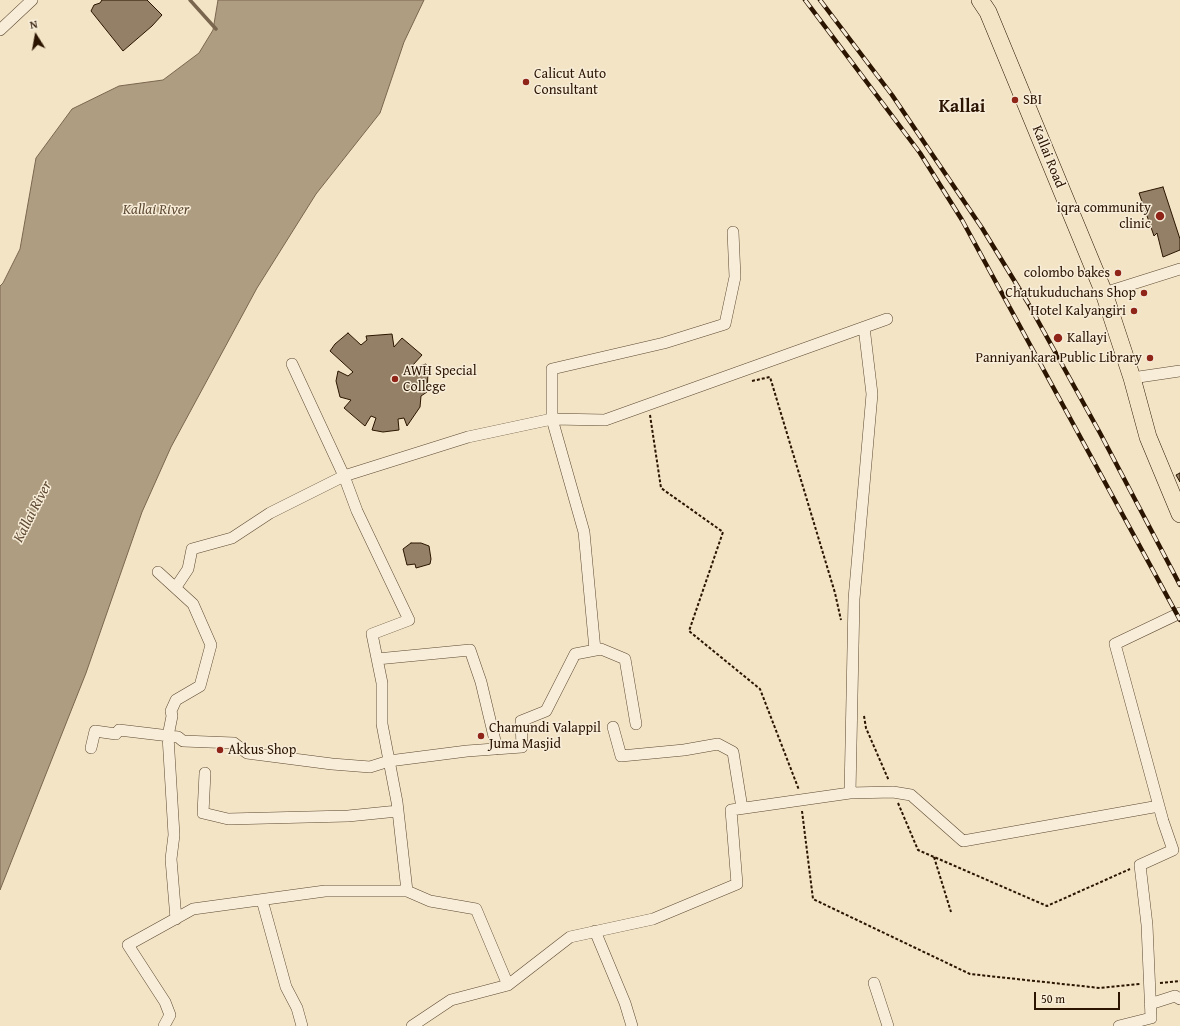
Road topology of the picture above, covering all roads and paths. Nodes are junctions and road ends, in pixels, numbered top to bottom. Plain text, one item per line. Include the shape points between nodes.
1 (32, 0) edge
2 (980, 0) edge
3 (0, 30) edge
4 (733, 232) dead end
5 (1180, 268) edge
6 (1104, 293) junction
7 (887, 319) dead end
8 (864, 327) junction
9 (292, 364) dead end
10 (1180, 371) edge
11 (1132, 378) junction
12 (552, 419) junction
13 (344, 476) junction
14 (1180, 514) edge
15 (158, 572) dead end
16 (176, 588) junction
17 (1180, 613) edge
18 (595, 650) junction
19 (377, 659) junction
20 (636, 724) dead end
21 (613, 727) dead end
22 (168, 736) junction
23 (90, 748) dead end
24 (497, 749) junction
25 (389, 761) junction
26 (205, 773) dead end
27 (850, 793) junction
28 (1159, 806) junction
29 (742, 808) junction
30 (398, 811) junction
31 (934, 857) dead end
32 (408, 891) junction
33 (262, 900) junction
34 (951, 912) dead end
35 (176, 919) junction
36 (595, 931) junction
37 (874, 983) dead end
38 (508, 985) junction
39 (1180, 999) edge
40 (1150, 1004) junction
41 (164, 1026) edge
42 (302, 1026) edge
43 (412, 1026) edge
44 (632, 1026) edge
45 (888, 1026) edge
46 (1119, 1026) edge

1 - 3 street
2 - 6 main road, Kallai Road via 988,12
4 - 12 street via 735,277 725,324 664,343 552,369
5 - 6 street
6 - 11 main road, Kallai Road
7 - 8 street
8 - 12 street via 605,420
8 - 27 street via 872,394 854,599
9 - 13 street
10 - 11 street
11 - 14 main road, Kallai Road via 1148,437
12 - 13 street via 468,437
12 - 18 street via 584,532
13 - 16 street via 270,513 232,538 192,549 188,569
13 - 19 street via 357,511 410,620 372,634
15 - 16 street
16 - 22 street via 193,604 210,644 200,686 176,700
17 - 28 street via 1115,644
18 - 20 street via 601,649 625,658
18 - 24 street via 575,654 546,711 521,721 522,747
19 - 24 street via 470,650 482,682
19 - 25 street via 382,683 382,724
21 - 29 street via 621,756 718,744 733,752
22 - 23 street via 119,730 116,734 95,731
22 - 25 street via 183,740 234,744 247,753 332,764 370,767
22 - 35 street via 174,835 171,859
24 - 25 street
25 - 30 street
26 - 30 street via 204,813 228,818 348,816
27 - 28 street via 893,792 911,795 962,841
27 - 29 street
28 - 40 street via 1173,850 1140,865 1147,925
29 - 36 street via 731,810 737,884 653,919
30 - 32 street
31 - 34 path
32 - 33 street via 325,891
32 - 38 street via 430,901 476,909
33 - 35 street via 193,910
33 - 42 street via 284,981 297,1008
35 - 41 street via 128,945 165,1002 170,1015
36 - 38 street via 570,937
36 - 44 street via 625,1002
37 - 45 street
38 - 43 street via 451,1000
39 - 40 street via 1175,996
40 - 46 street via 1151,1018

